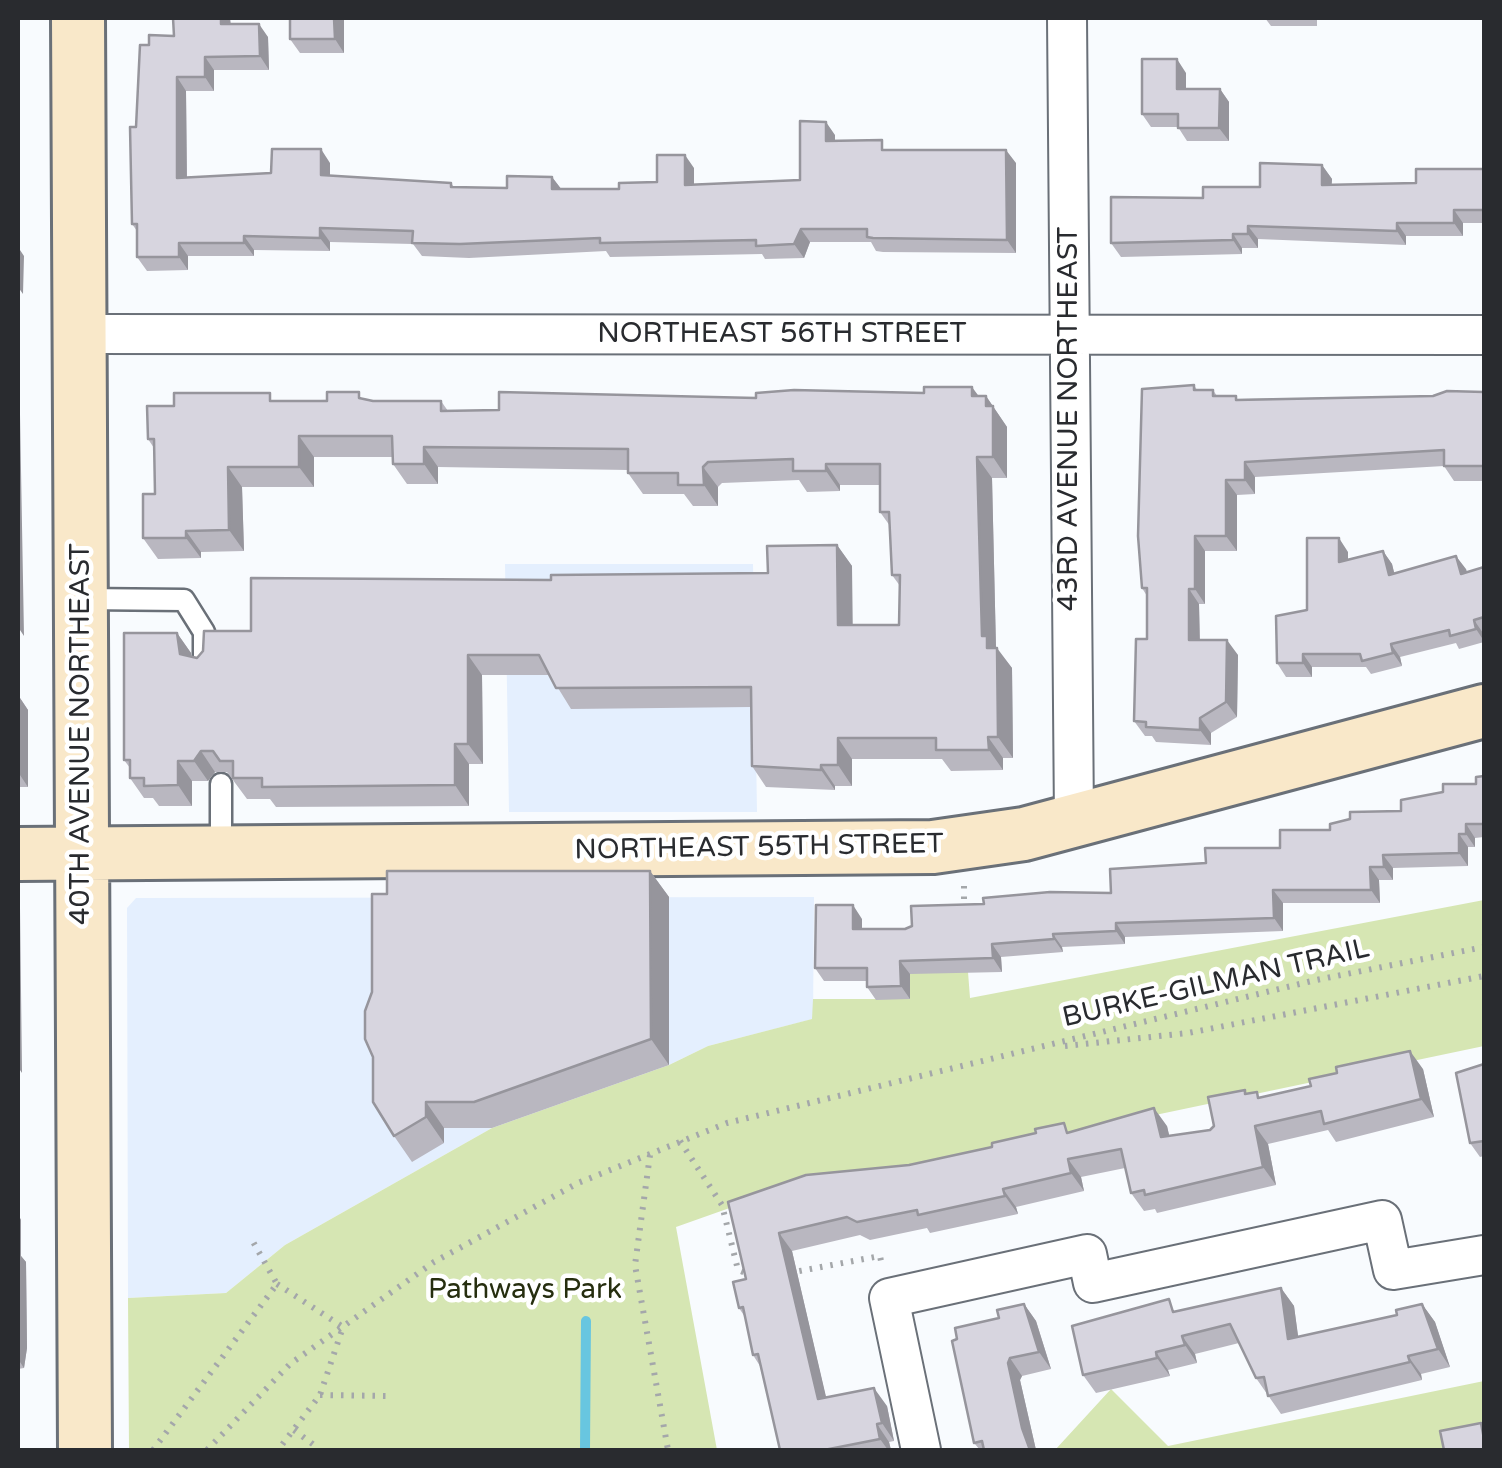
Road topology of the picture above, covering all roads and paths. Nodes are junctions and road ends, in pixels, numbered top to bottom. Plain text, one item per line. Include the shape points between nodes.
1 (78, 18) edge
2 (1067, 18) edge
3 (79, 334) junction
4 (1068, 335) junction
5 (1484, 336) edge
6 (80, 598) junction
7 (204, 666) edge
8 (1484, 711) edge
9 (221, 784) edge
10 (1074, 820) junction
11 (221, 853) junction
12 (18, 854) edge
13 (82, 854) junction
14 (964, 886) dead end
15 (964, 922) edge
16 (1484, 947) edge
17 (1484, 976) edge
18 (1044, 1048) junction
19 (680, 1141) junction
20 (650, 1154) junction
21 (252, 1240) dead end
22 (1484, 1254) edge
23 (776, 1275) edge
24 (760, 1278) edge
25 (277, 1284) junction
26 (888, 1298) junction
27 (343, 1326) junction
28 (320, 1395) junction
29 (390, 1396) dead end
30 (294, 1430) junction
31 (76, 1442) edge
32 (318, 1448) dead end
33 (152, 1450) edge
34 (208, 1450) edge
35 (278, 1450) edge
36 (668, 1450) edge
37 (920, 1450) edge

1 - 3 main road, 40TH AVENUE NORTHEAST
2 - 4 street, 43RD AVENUE NORTHEAST
3 - 4 street, NORTHEAST 56TH STREET
3 - 6 main road, 40TH AVENUE NORTHEAST
4 - 5 street, NORTHEAST 56TH STREET
4 - 10 street, 43RD AVENUE NORTHEAST
6 - 7 lane via 184,600 204,632
6 - 13 main road, 40TH AVENUE NORTHEAST
8 - 10 main road, NORTHEAST 55TH STREET
9 - 11 lane
10 - 11 main road, NORTHEAST 55TH STREET via 980,842 898,850
11 - 13 main road, NORTHEAST 55TH STREET
12 - 13 main road, NORTHEAST 55TH STREET
13 - 31 main road, 40TH AVENUE NORTHEAST
14 - 15 path
16 - 18 path, BURKE-GILMAN TRAIL via 1316,980
17 - 18 path, BURKE-GILMAN TRAIL via 1188,1033
18 - 19 path via 727,1122
19 - 20 path
19 - 24 path via 722,1206 738,1270
20 - 27 path via 578,1183 434,1262
20 - 36 path via 635,1265
21 - 25 path
22 - 26 street via 1393,1270 1382,1220 1093,1283 1087,1254
23 - 26 path via 880,1256
25 - 27 path
25 - 33 path
26 - 37 street
27 - 28 path
27 - 34 path via 290,1364
28 - 29 path
28 - 30 path
30 - 32 path
30 - 35 path

